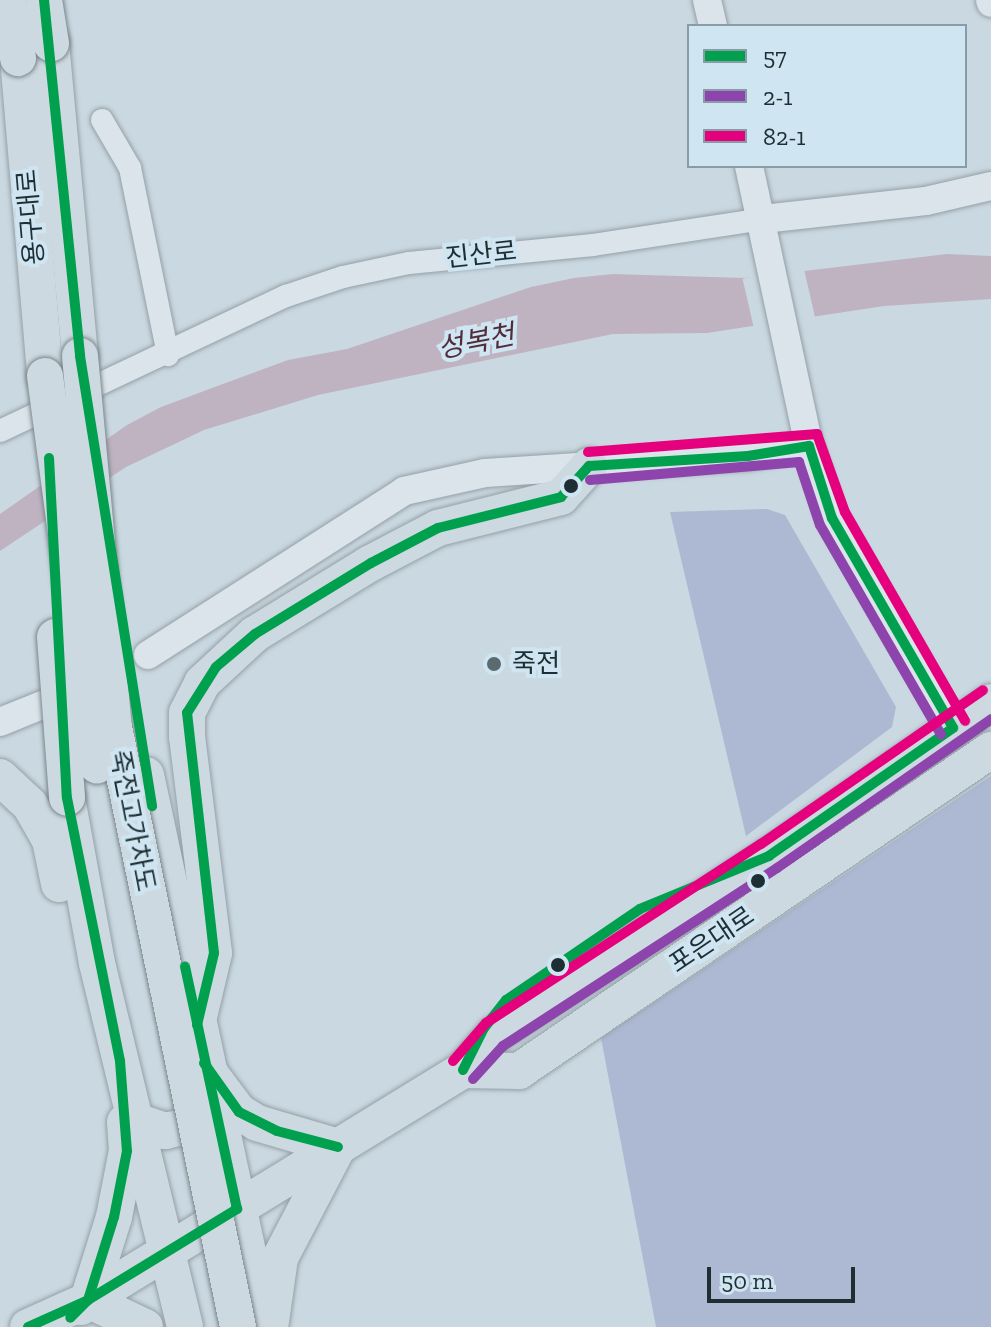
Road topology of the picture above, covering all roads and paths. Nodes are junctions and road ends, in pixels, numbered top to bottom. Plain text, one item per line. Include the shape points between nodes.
1 (8, 0) edge
2 (44, 0) edge
3 (57, 0) edge
4 (707, 0) edge
5 (713, 24) edge
6 (9, 68) edge
7 (102, 120) dead end
8 (750, 168) edge
9 (991, 186) edge
10 (763, 219) junction
11 (168, 355) junction
12 (80, 356) junction
13 (45, 376) junction
14 (0, 431) edge
15 (809, 446) junction
16 (589, 466) junction
17 (148, 655) dead end
18 (991, 702) edge
19 (42, 705) dead end
20 (0, 722) edge
21 (953, 728) junction
22 (991, 750) edge
23 (0, 777) edge
24 (197, 1025) junction
25 (118, 1051) junction
26 (463, 1070) junction
27 (208, 1078) junction
28 (139, 1122) junction
29 (338, 1147) junction
30 (237, 1209) junction
31 (168, 1252) junction
32 (88, 1300) junction
33 (28, 1327) edge
34 (60, 1327) edge
35 (145, 1327) edge
36 (185, 1327) edge
37 (215, 1327) edge
38 (238, 1327) edge
39 (264, 1327) edge
40 (271, 1327) edge

1 - 6 main road, 용구대로, bridge
2 - 12 main road, 용구대로, bridge
3 - 6 street
4 - 5 street
6 - 13 main road, 용구대로
7 - 11 street via 130,168
8 - 10 street
9 - 10 street, 진산로 via 926,201
10 - 11 street, 진산로 via 593,245 409,263 343,277 286,296
10 - 15 street
11 - 14 street, 진산로
12 - 24 main road, bridge via 146,775
12 - 38 main road, 죽전고가차도, bridge via 114,727
13 - 25 main road, bridge via 67,798
13 - 37 main road, 죽전고가차도, bridge via 89,730
15 - 16 street via 748,456
15 - 21 street via 832,518
16 - 17 street via 458,476 404,491
16 - 24 main road via 561,497 438,528 371,563 255,634 202,683 187,713 187,736 214,953
18 - 21 main road, 포은대로
19 - 20 street
21 - 26 main road, 포은대로 via 494,1035
22 - 26 main road, 포은대로 via 519,1071
23 - 25 main road via 30,805 50,840 84,1002
24 - 27 main road
25 - 28 main road
25 - 32 main road via 127,1151 114,1217
26 - 29 main road, 포은대로
27 - 28 main road via 195,1119 165,1131
27 - 29 main road via 239,1112 277,1131
27 - 30 main road
28 - 31 main road
29 - 30 main road, 포은대로
29 - 40 main road via 280,1258
30 - 31 main road, 포은대로
30 - 39 main road
31 - 32 main road, 포은대로
31 - 36 main road
32 - 33 main road, 포은대로
32 - 34 main road, 포은대로
32 - 35 main road

